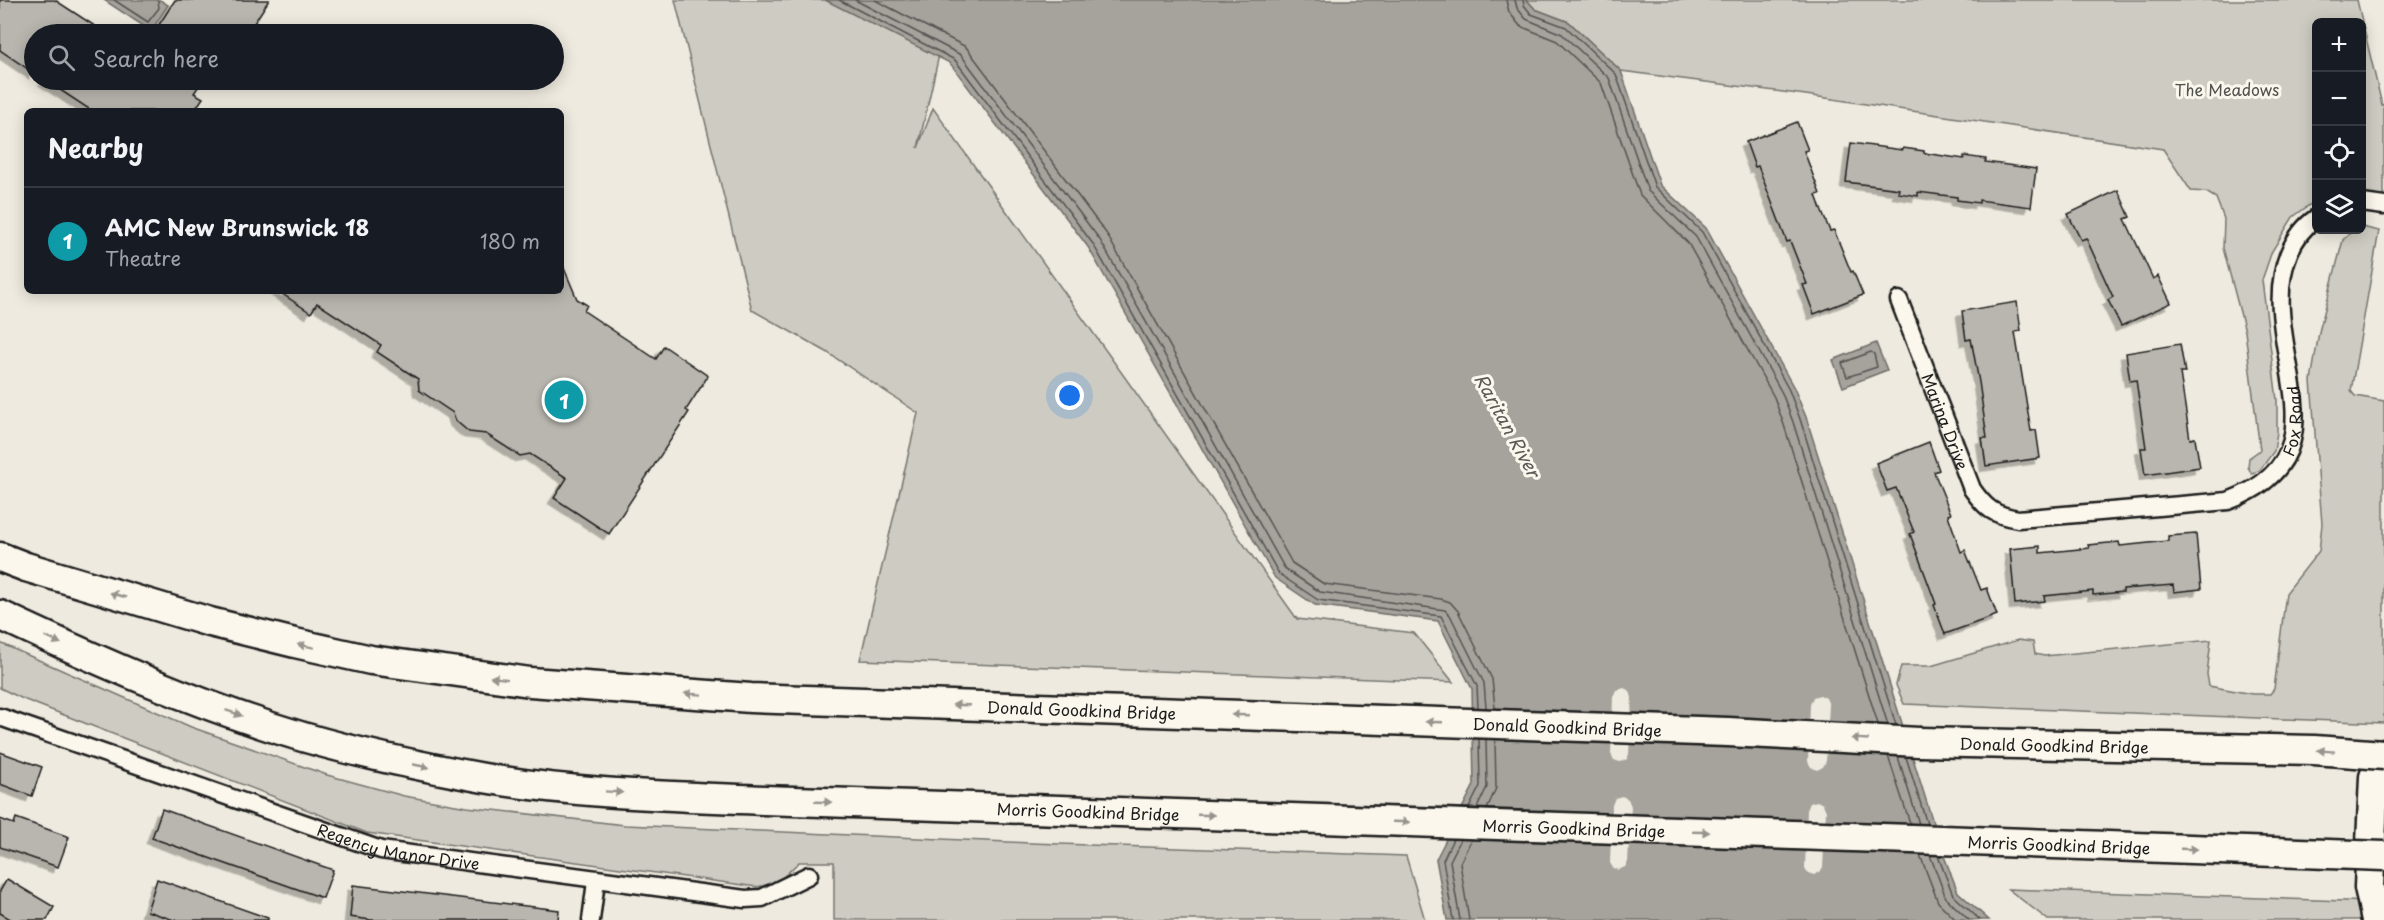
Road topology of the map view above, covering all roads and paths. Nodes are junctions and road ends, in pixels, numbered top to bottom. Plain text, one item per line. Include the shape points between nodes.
1 (2366, 204) edge
2 (2384, 207) edge
3 (2312, 222) edge
4 (1899, 300) dead end
5 (2018, 519) joint
6 (0, 557) edge
7 (0, 615) edge
8 (0, 717) edge
9 (2384, 755) edge
10 (2384, 856) edge
11 (808, 875) dead end
12 (596, 881) junction
13 (591, 920) edge
14 (2376, 920) edge

1 - 2 street
3 - 5 street, Fox Road via 2296,237 2282,270 2279,298 2295,416 2293,440 2285,462 2268,480 2248,494 2228,501
4 - 5 street, Marina Drive via 1972,489 1983,506 2001,516
9 -> 6 highway, Donald Goodkind Bridge, bridge via 2314,750 1918,742 751,698 530,682 371,660 210,622
7 -> 10 highway, Morris Goodkind Bridge, bridge via 130,673 302,737 486,778 582,790 764,800
8 - 12 street, Regency Manor Drive via 381,850
9 - 14 highway via 2374,777 2369,887
11 - 12 street, Regency Manor Drive via 762,898 745,899
12 - 13 street

